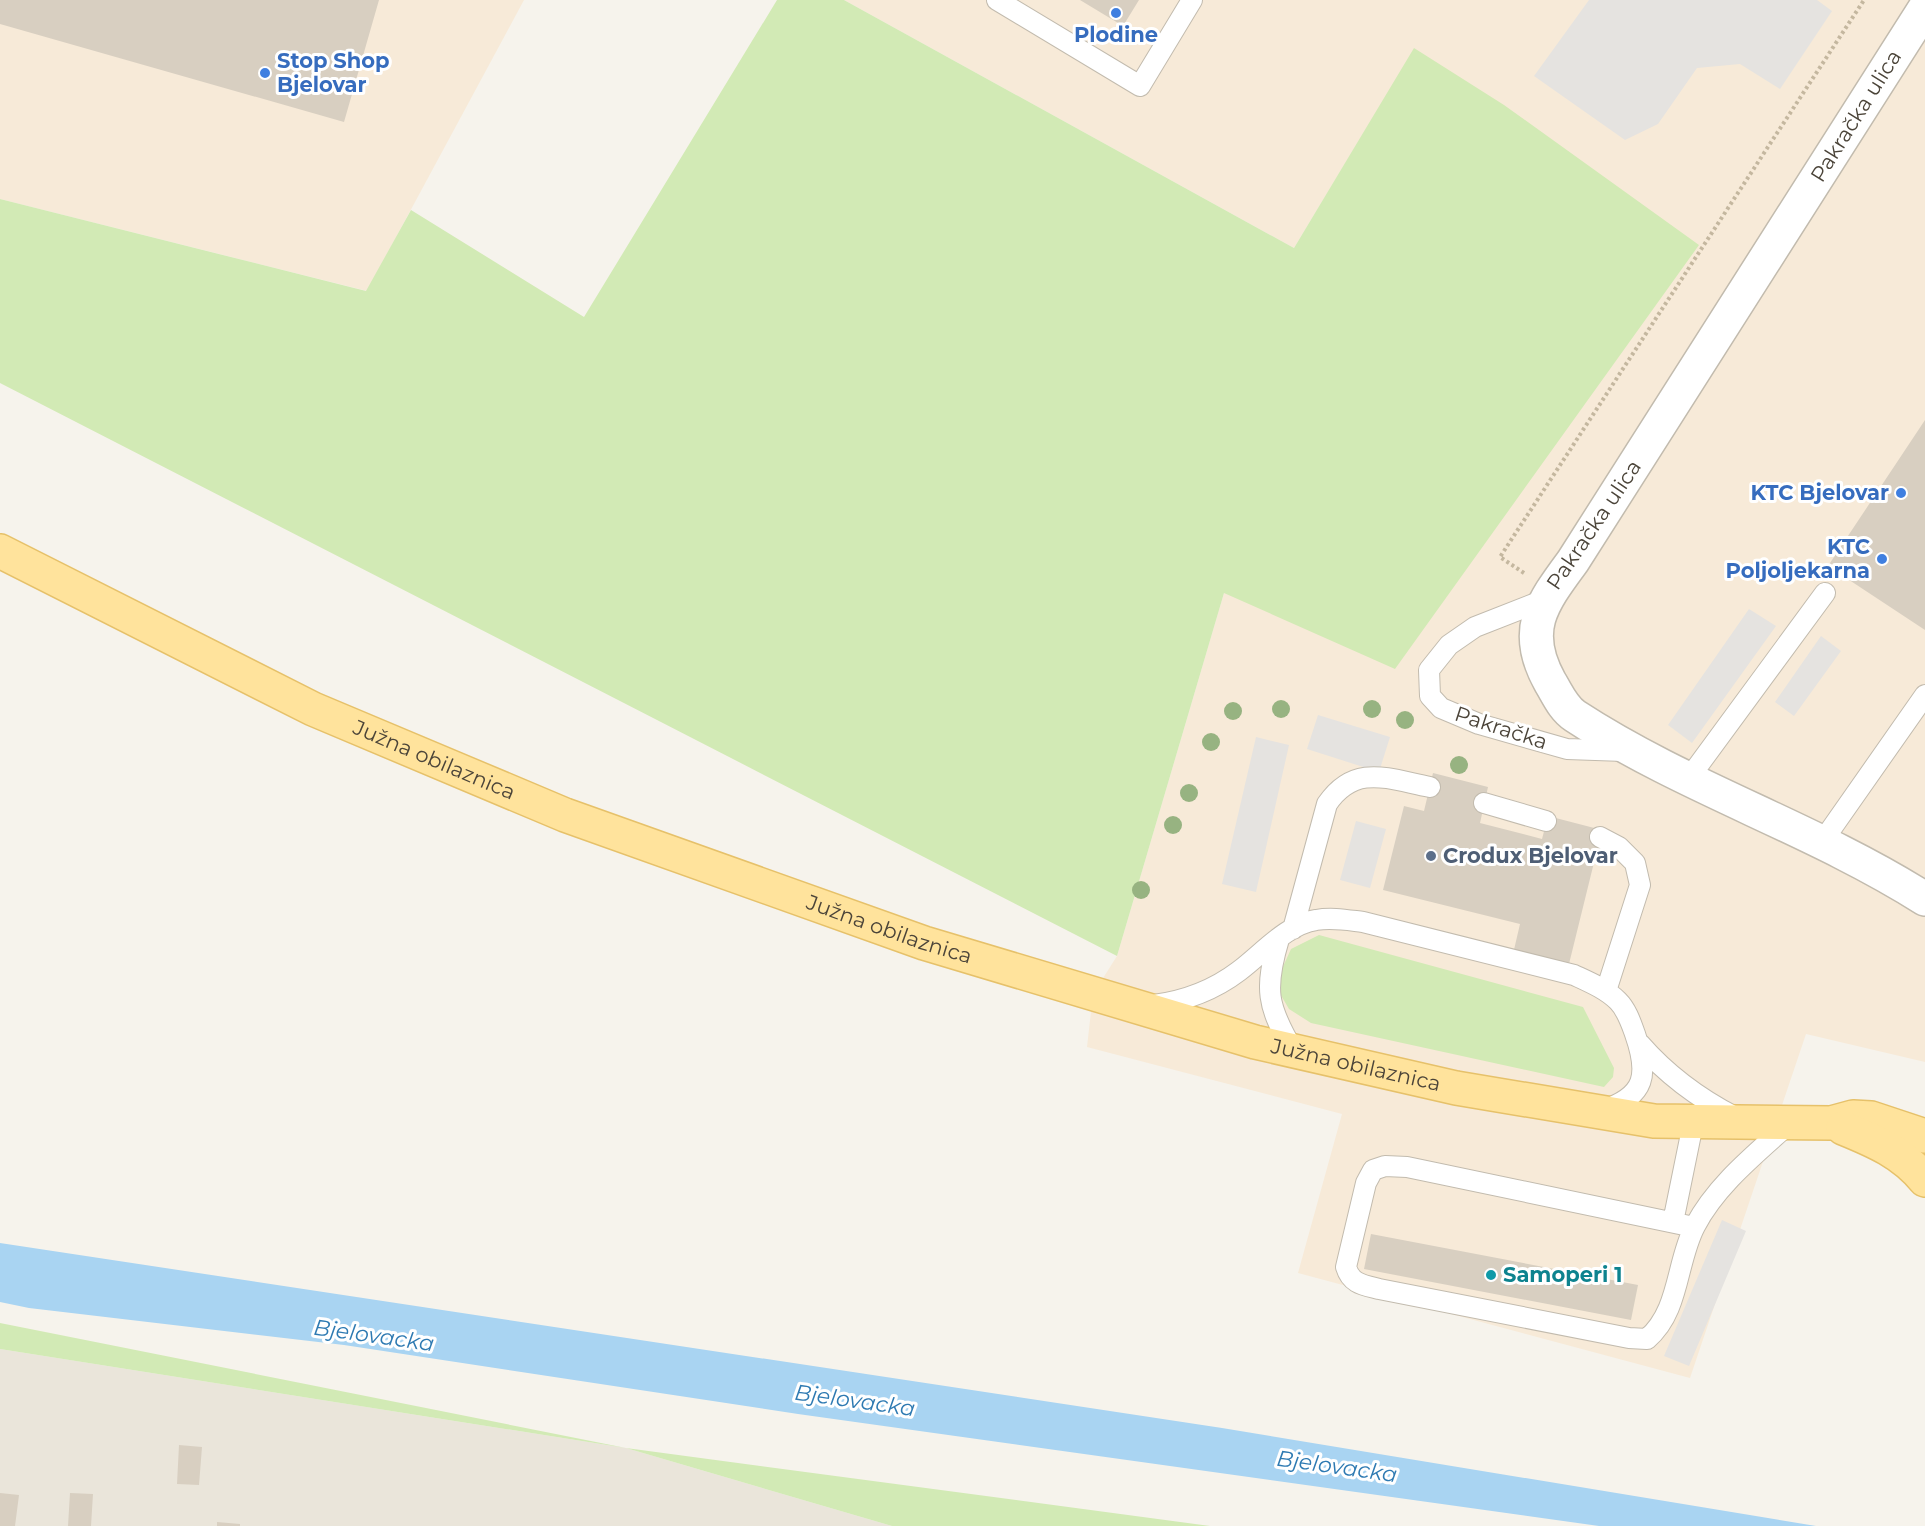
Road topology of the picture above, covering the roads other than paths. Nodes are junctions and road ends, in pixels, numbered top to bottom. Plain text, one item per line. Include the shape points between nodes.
1 (997, 0) edge
2 (1192, 0) edge
3 (1925, 8) edge
4 (0, 551) edge
5 (1538, 589) junction
6 (1825, 593) dead end
7 (1925, 695) edge
8 (1632, 752) junction
9 (1689, 778) junction
10 (1430, 787) dead end
11 (1484, 803) dead end
12 (1546, 821) dead end
13 (1600, 837) dead end
14 (1822, 842) junction
15 (1925, 899) edge
16 (1286, 934) junction
17 (1606, 991) junction
18 (1138, 1008) junction
19 (1638, 1042) junction
20 (1293, 1050) junction
21 (1598, 1111) junction
22 (1792, 1122) junction
23 (1831, 1123) junction
24 (1693, 1124) junction
25 (1749, 1124) junction
26 (1925, 1136) edge
27 (1925, 1180) edge
28 (1673, 1222) junction
29 (1694, 1227) junction

1 - 2 lane via 1140,86
3 - 5 street, Pakračka ulica via 1573,561
4 - 18 main road, Južna obilaznica via 313,709 565,815 924,943
5 - 8 street, Pakračka ulica via 1535,635 1543,669 1566,710
5 - 8 lane, Pakračka via 1449,645 1430,670 1430,696 1441,708 1479,724 1567,749
6 - 9 lane
7 - 14 lane
8 - 9 street, Pakračka ulica
9 - 14 street, Pakračka ulica
10 - 16 lane via 1377,777 1352,778 1336,790 1327,804
11 - 12 lane
13 - 17 lane via 1619,847 1635,863 1640,885
14 - 15 street, Pakračka ulica
16 - 17 lane via 1314,920 1363,922 1574,975
16 - 18 lane via 1237,973 1212,987 1180,1002
16 - 20 lane via 1270,970 1269,1000
17 - 19 lane via 1620,1003
18 - 20 main road, Južna obilaznica
19 - 21 lane via 1644,1068 1642,1082 1621,1104
19 - 25 lane via 1660,1067 1689,1090
20 - 21 main road, Južna obilaznica via 1456,1088
21 - 24 main road, Južna obilaznica
22 - 23 main road, Južna obilaznica
22 - 25 main road, Južna obilaznica
22 - 29 lane via 1736,1172
23 - 26 main road, Južna obilaznica via 1853,1117 1871,1118
23 - 27 main road, Južna obilaznica via 1879,1142 1906,1160
24 - 25 main road, Južna obilaznica
24 - 28 lane
28 - 29 lane
28 - 29 lane via 1407,1167 1385,1166 1373,1170 1366,1183 1346,1267 1357,1284 1647,1339 1659,1328 1667,1312

